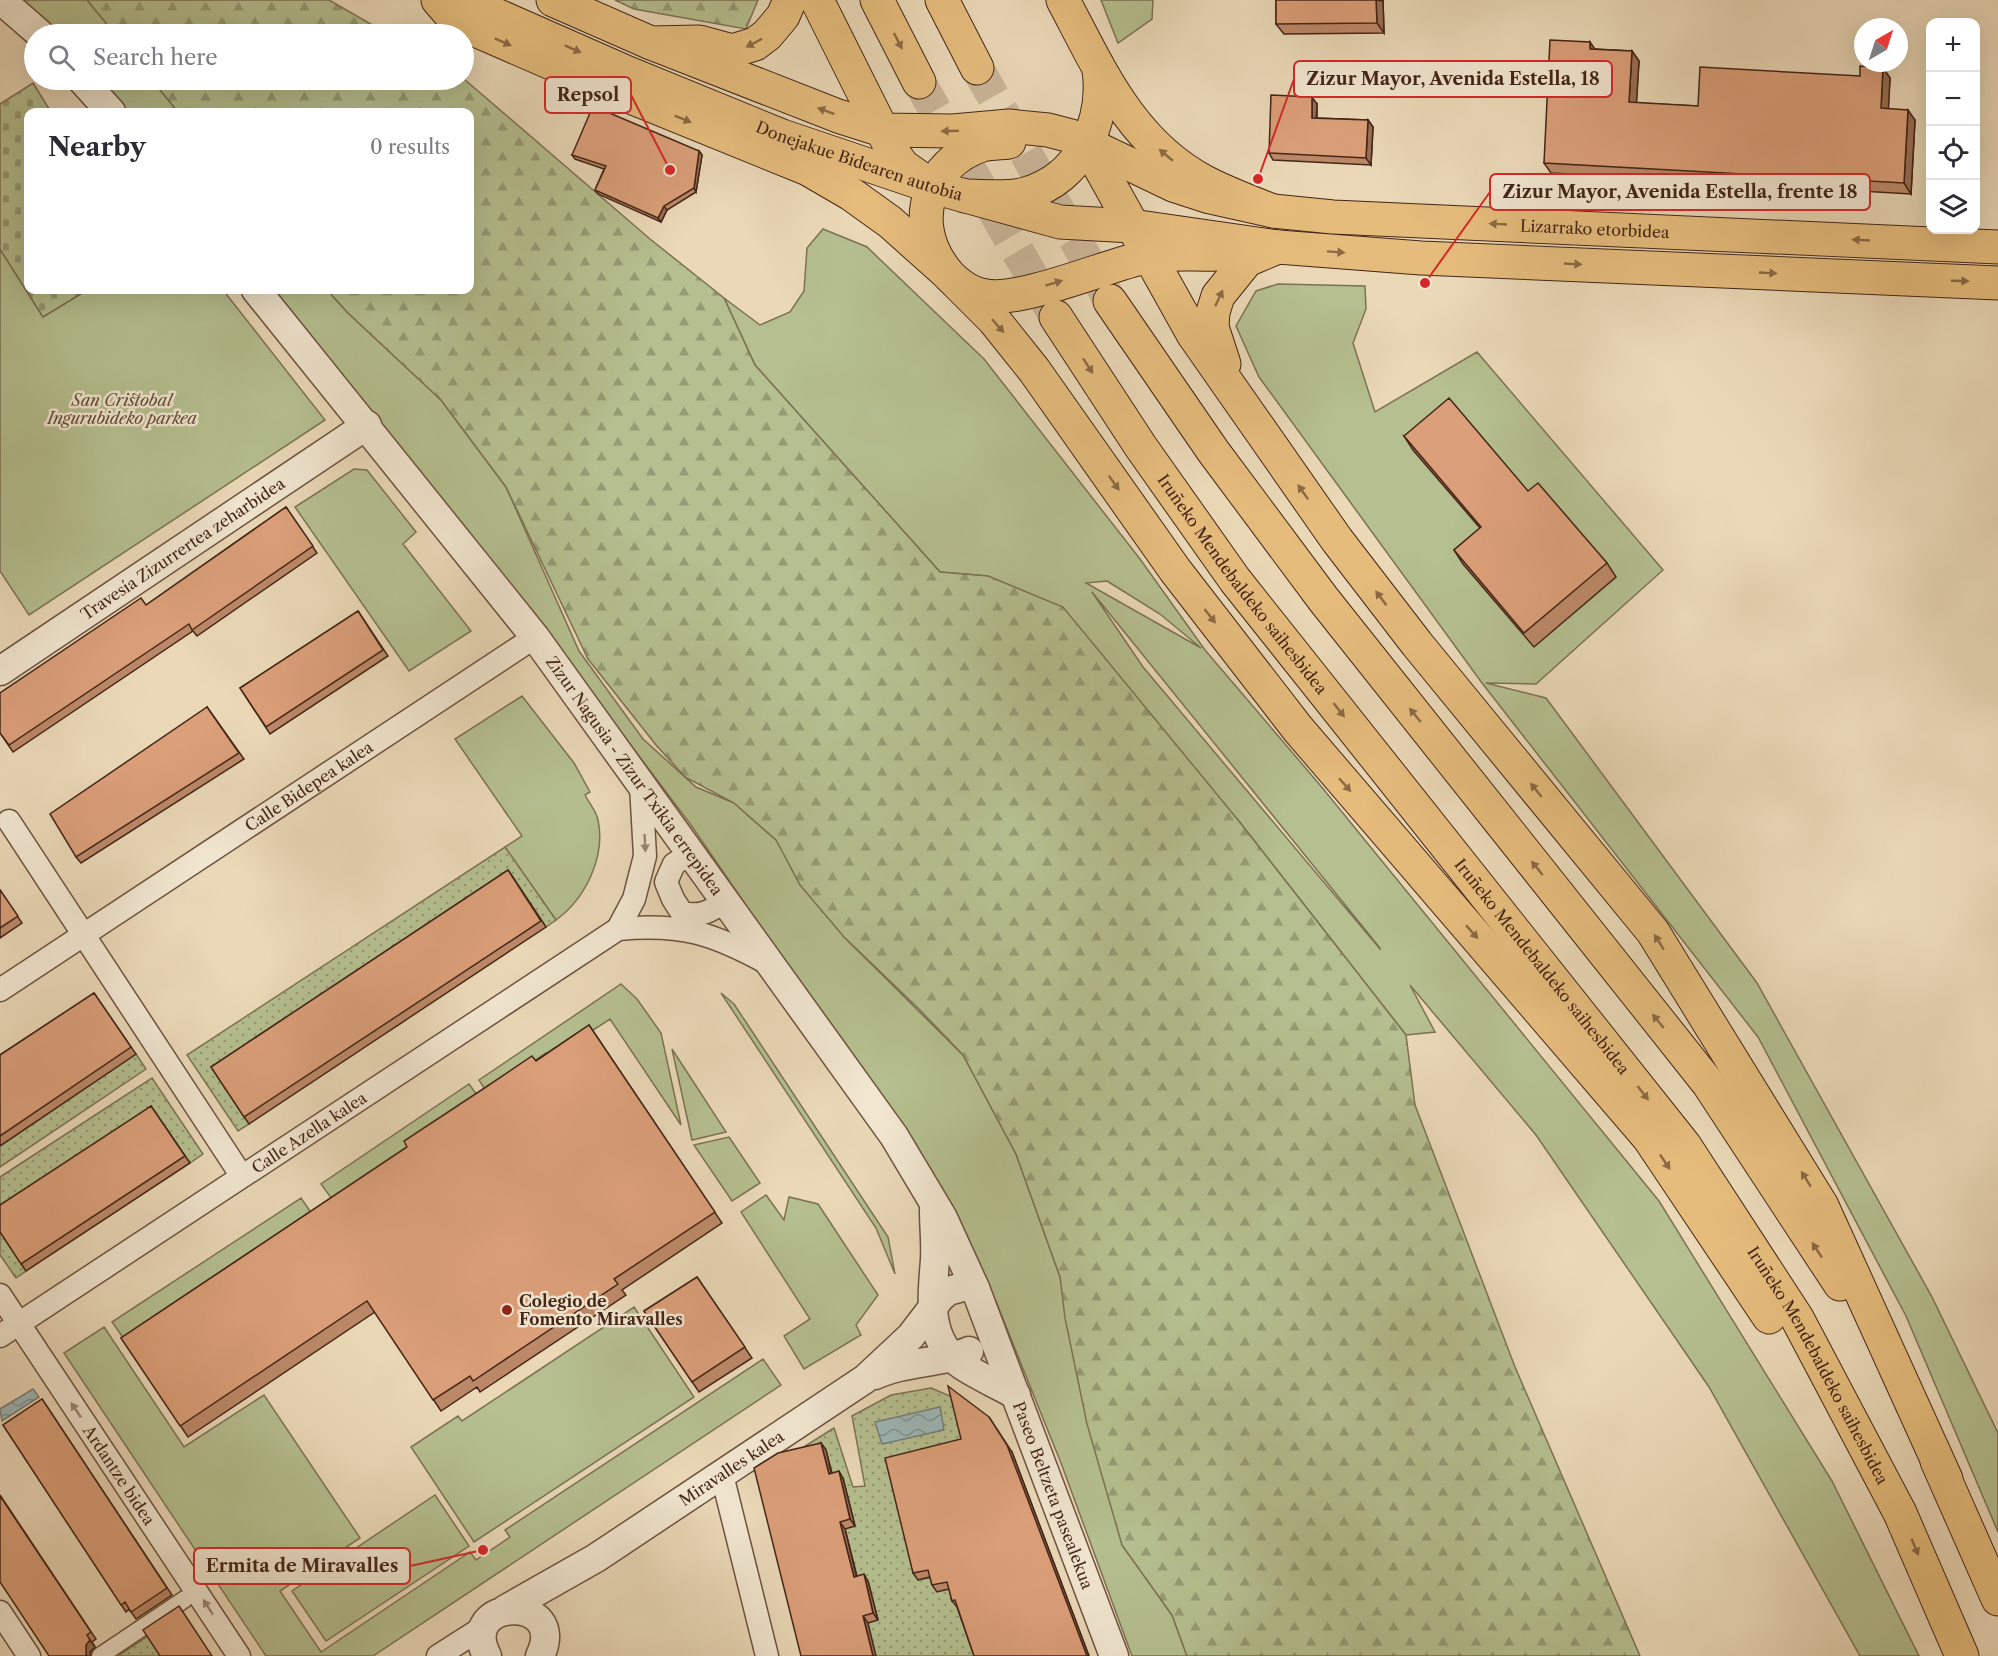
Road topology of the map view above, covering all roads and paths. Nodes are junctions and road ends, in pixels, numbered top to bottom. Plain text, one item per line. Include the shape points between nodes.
1 (2, 0) edge
2 (438, 0) edge
3 (462, 0) edge
4 (554, 0) edge
5 (790, 0) edge
6 (817, 0) edge
7 (877, 0) edge
8 (942, 0) edge
9 (1063, 0) edge
10 (29, 24) edge
11 (462, 24) edge
12 (474, 29) edge
13 (651, 43) junction
14 (977, 68) tunnel mouth
15 (1099, 70) junction
16 (919, 82) tunnel mouth
17 (90, 90) edge
18 (107, 108) edge
19 (882, 130) junction
20 (1079, 140) junction
21 (933, 187) junction
22 (965, 196) junction
23 (1273, 211) junction
24 (1132, 226) junction
25 (1278, 247) junction
26 (1998, 247) edge
27 (1148, 256) junction
28 (952, 278) junction
29 (1998, 283) edge
30 (259, 294) edge
31 (1110, 301) tunnel mouth
32 (1056, 317) tunnel mouth
33 (1234, 394) junction
34 (367, 425) junction
35 (535, 637) junction
36 (0, 671) edge
37 (641, 785) junction
38 (9, 821) dead end
39 (682, 859) junction
40 (634, 899) junction
41 (725, 901) junction
42 (700, 915) junction
43 (671, 927) junction
44 (618, 929) junction
45 (84, 936) junction
46 (774, 966) junction
47 (0, 990) edge
48 (241, 1175) junction
49 (933, 1202) junction
50 (975, 1288) junction
51 (0, 1295) edge
52 (932, 1310) junction
53 (9, 1330) edge
54 (992, 1335) junction
55 (953, 1357) junction
56 (865, 1379) junction
57 (1016, 1395) junction
58 (722, 1475) junction
59 (1946, 1479) junction
60 (1900, 1513) junction
61 (596, 1558) junction
62 (185, 1599) dead end
63 (1998, 1599) edge
64 (0, 1612) edge
65 (496, 1618) junction
66 (544, 1646) edge
67 (29, 1656) edge
68 (100, 1656) edge
69 (239, 1656) edge
70 (438, 1656) edge
71 (487, 1656) edge
72 (766, 1656) edge
73 (1114, 1656) edge
74 (1962, 1656) edge

1 - 10 street
2 -> 11 highway
3 -> 21 highway, Donejakue Bidearen autobia via 782,136
4 - 13 highway
5 -> 13 highway via 767,35 745,48 732,51 699,42
6 - 19 highway
7 -> 16 highway
8 - 14 highway
9 - 15 highway
12 -> 28 highway via 808,169 890,222
19 -> 13 highway
15 - 20 highway via 1100,107
23 -> 15 highway via 1205,182 1164,154 1130,120
17 - 18 street
20 -> 19 highway via 1048,130 1009,126 952,131
19 - 21 highway via 903,166
20 - 21 highway via 984,145 952,163
20 - 22 highway via 1080,155 1060,174 1028,193
20 - 23 highway via 1173,185
20 - 24 highway via 1111,182
21 - 22 highway, Donejakue Bidearen autobia
21 - 28 highway via 925,230 928,244
22 - 24 highway, Donejakue Bidearen autobia via 1060,222
26 -> 23 highway, Lizarrako etorbidea
24 - 25 highway, Donejakue Bidearen autobia
24 - 27 highway
25 - 27 highway via 1222,254
25 -> 29 highway via 1421,258
33 -> 25 highway via 1212,327 1213,312 1218,296 1247,260
28 -> 27 highway via 987,297 1013,294
27 - 33 highway via 1193,334
28 -> 60 highway via 994,320 1027,361 1174,570 1298,729 1649,1138
30 - 34 street, Zizur Nagusia - Zizur Txikia errepidea
59 -> 31 highway via 1855,1308 1708,1083 1324,600 1213,451
32 -> 60 highway, Iruñeko Mendebaldeko saihesbidea via 1235,580 1684,1146 1797,1318
59 -> 33 highway via 1822,1206 1653,932 1417,644 1337,540
34 - 35 street, Zizur Nagusia - Zizur Txikia errepidea
34 - 36 street, Travesía Zizurrertea zeharbidea
35 - 37 street, Zizur Nagusia - Zizur Txikia errepidea
35 - 45 street, Calle Bidepea kalea
37 - 39 street, Zizur Nagusia - Zizur Txikia errepidea
37 -> 40 street, Calle Azella kalea via 645,856
38 - 45 street
39 - 40 street, Calle Azella kalea
39 - 41 street, Zizur Nagusia - Zizur Txikia errepidea
39 - 42 street via 666,882 682,913
40 - 44 street, Calle Azella kalea
41 - 42 street
41 - 46 street, Zizur Nagusia - Zizur Txikia errepidea
42 - 43 street
43 - 44 street
43 - 46 street via 727,943
44 - 48 street, Calle Azella kalea
45 - 47 street, Calle Bidepea kalea
45 - 48 street
46 - 49 street, Zizur Nagusia - Zizur Txikia errepidea via 894,1136
48 - 53 street, Calle Azella kalea
49 - 50 street, Zizur Nagusia - Zizur Txikia errepidea
49 - 52 street
50 - 52 street, Miravalles kalea via 948,1291
50 - 54 street
51 - 53 street, Ardantze bidea
52 - 55 street via 935,1329
52 - 56 street, Miravalles kalea via 911,1336
69 -> 53 street, Ardantze bidea
54 - 55 street, Miravalles kalea via 981,1346
54 - 57 street, Paseo Beltzeta pasealekua
55 - 56 street, Miravalles kalea via 907,1364
55 - 57 street
56 - 58 street, Miravalles kalea
57 - 73 street, Paseo Beltzeta pasealekua
58 - 61 street, Miravalles kalea
58 - 72 street
59 - 63 highway
60 -> 74 highway, Iruñeko Mendebaldeko saihesbidea
61 - 65 street, Miravalles kalea
61 - 66 street, Miravalles kalea via 552,1604
62 - 68 street
64 - 67 street
65 - 66 street via 525,1611 534,1616
65 - 70 street, Miravalles kalea
65 - 71 street via 483,1645

